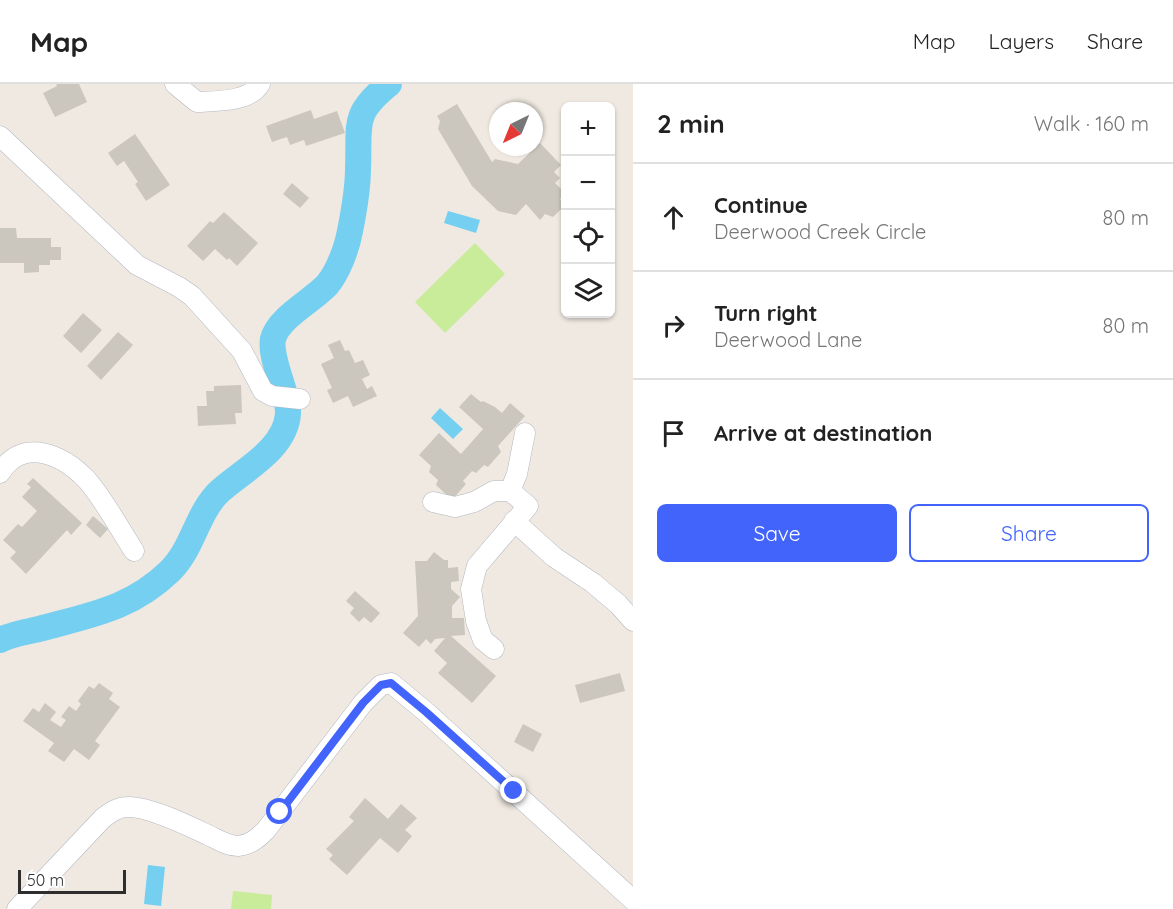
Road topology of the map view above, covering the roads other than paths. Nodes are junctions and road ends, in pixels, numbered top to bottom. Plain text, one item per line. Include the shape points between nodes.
1 (175, 84) edge
2 (261, 84) edge
3 (0, 135) edge
4 (300, 399) dead end
5 (525, 433) dead end
6 (0, 473) edge
7 (510, 491) junction
8 (433, 502) dead end
9 (514, 521) junction
10 (134, 551) dead end
11 (633, 621) edge
12 (494, 649) dead end
13 (633, 900) edge
14 (17, 909) edge

1 - 2 street via 197,102 248,96
3 - 4 street via 137,265 192,297 242,351 263,391
5 - 7 street
6 - 10 street via 14,457 26,453 42,452 59,459 87,480
7 - 8 street via 494,491 455,507
7 - 9 street via 528,506
9 - 11 street via 618,604
9 - 12 street via 477,566 471,589 476,621 483,639
13 - 14 street via 391,683 381,685 363,703 254,842 227,844 143,809 118,809 103,818

